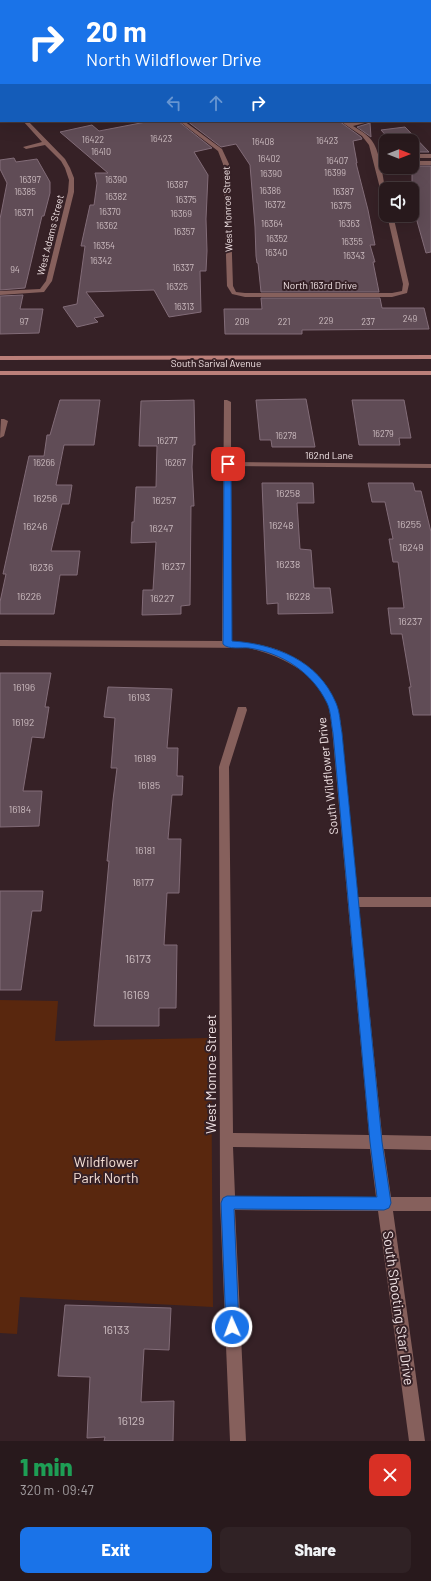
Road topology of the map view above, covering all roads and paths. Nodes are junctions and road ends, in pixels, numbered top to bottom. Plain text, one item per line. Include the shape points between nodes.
1 (26, 122) edge
2 (182, 122) edge
3 (344, 122) edge
4 (366, 122) edge
5 (349, 125) junction
6 (46, 143) junction
7 (26, 147) dead end
8 (419, 156) edge
9 (431, 156) edge
10 (419, 163) edge
11 (431, 163) edge
12 (383, 182) edge
13 (392, 222) edge
14 (0, 293) edge
15 (234, 293) joint
16 (431, 357) edge
17 (0, 358) edge
18 (0, 373) edge
19 (431, 373) edge
20 (227, 402) dead end
21 (4, 421) dead end
22 (0, 436) edge
23 (228, 464) junction
24 (431, 466) edge
25 (0, 643) edge
26 (227, 644) junction
27 (242, 710) dead end
28 (353, 902) junction
29 (431, 902) edge
30 (226, 1140) junction
31 (376, 1142) junction
32 (431, 1143) edge
33 (381, 1175) joint
34 (227, 1203) junction
35 (384, 1203) junction
36 (431, 1204) edge
37 (238, 1441) edge
38 (417, 1441) edge

1 - 6 street, West Adams Street
2 - 15 street, West Monroe Street via 220,150 226,164 230,286
3 - 5 street
4 - 5 street
5 - 12 street via 364,135 372,145 378,156
6 - 7 street
6 - 14 street, West Adams Street via 68,168 71,178 71,192 49,281 42,291
8 - 9 street
10 - 11 street
13 - 15 street, North 163rd Drive via 406,284 405,292 392,295
16 - 17 main road, South Sarival Avenue
18 - 19 main road, South Sarival Avenue
20 - 23 street
21 - 22 street
23 - 24 street, 162nd Lane
23 - 26 street
25 - 26 street, South Wildflower Drive
26 - 28 street, South Wildflower Drive via 249,645 270,650 297,662 318,680 332,703
27 - 30 street, West Monroe Street via 224,767
28 - 29 street
28 - 31 street, South Wildflower Drive
30 - 31 street
30 - 34 street, West Monroe Street
31 - 32 street
31 - 33 street, South Wildflower Drive
33 - 35 street, South Shooting Star Drive
34 - 35 street
34 - 37 street, West Monroe Street
35 - 36 street
35 - 38 street, South Shooting Star Drive

